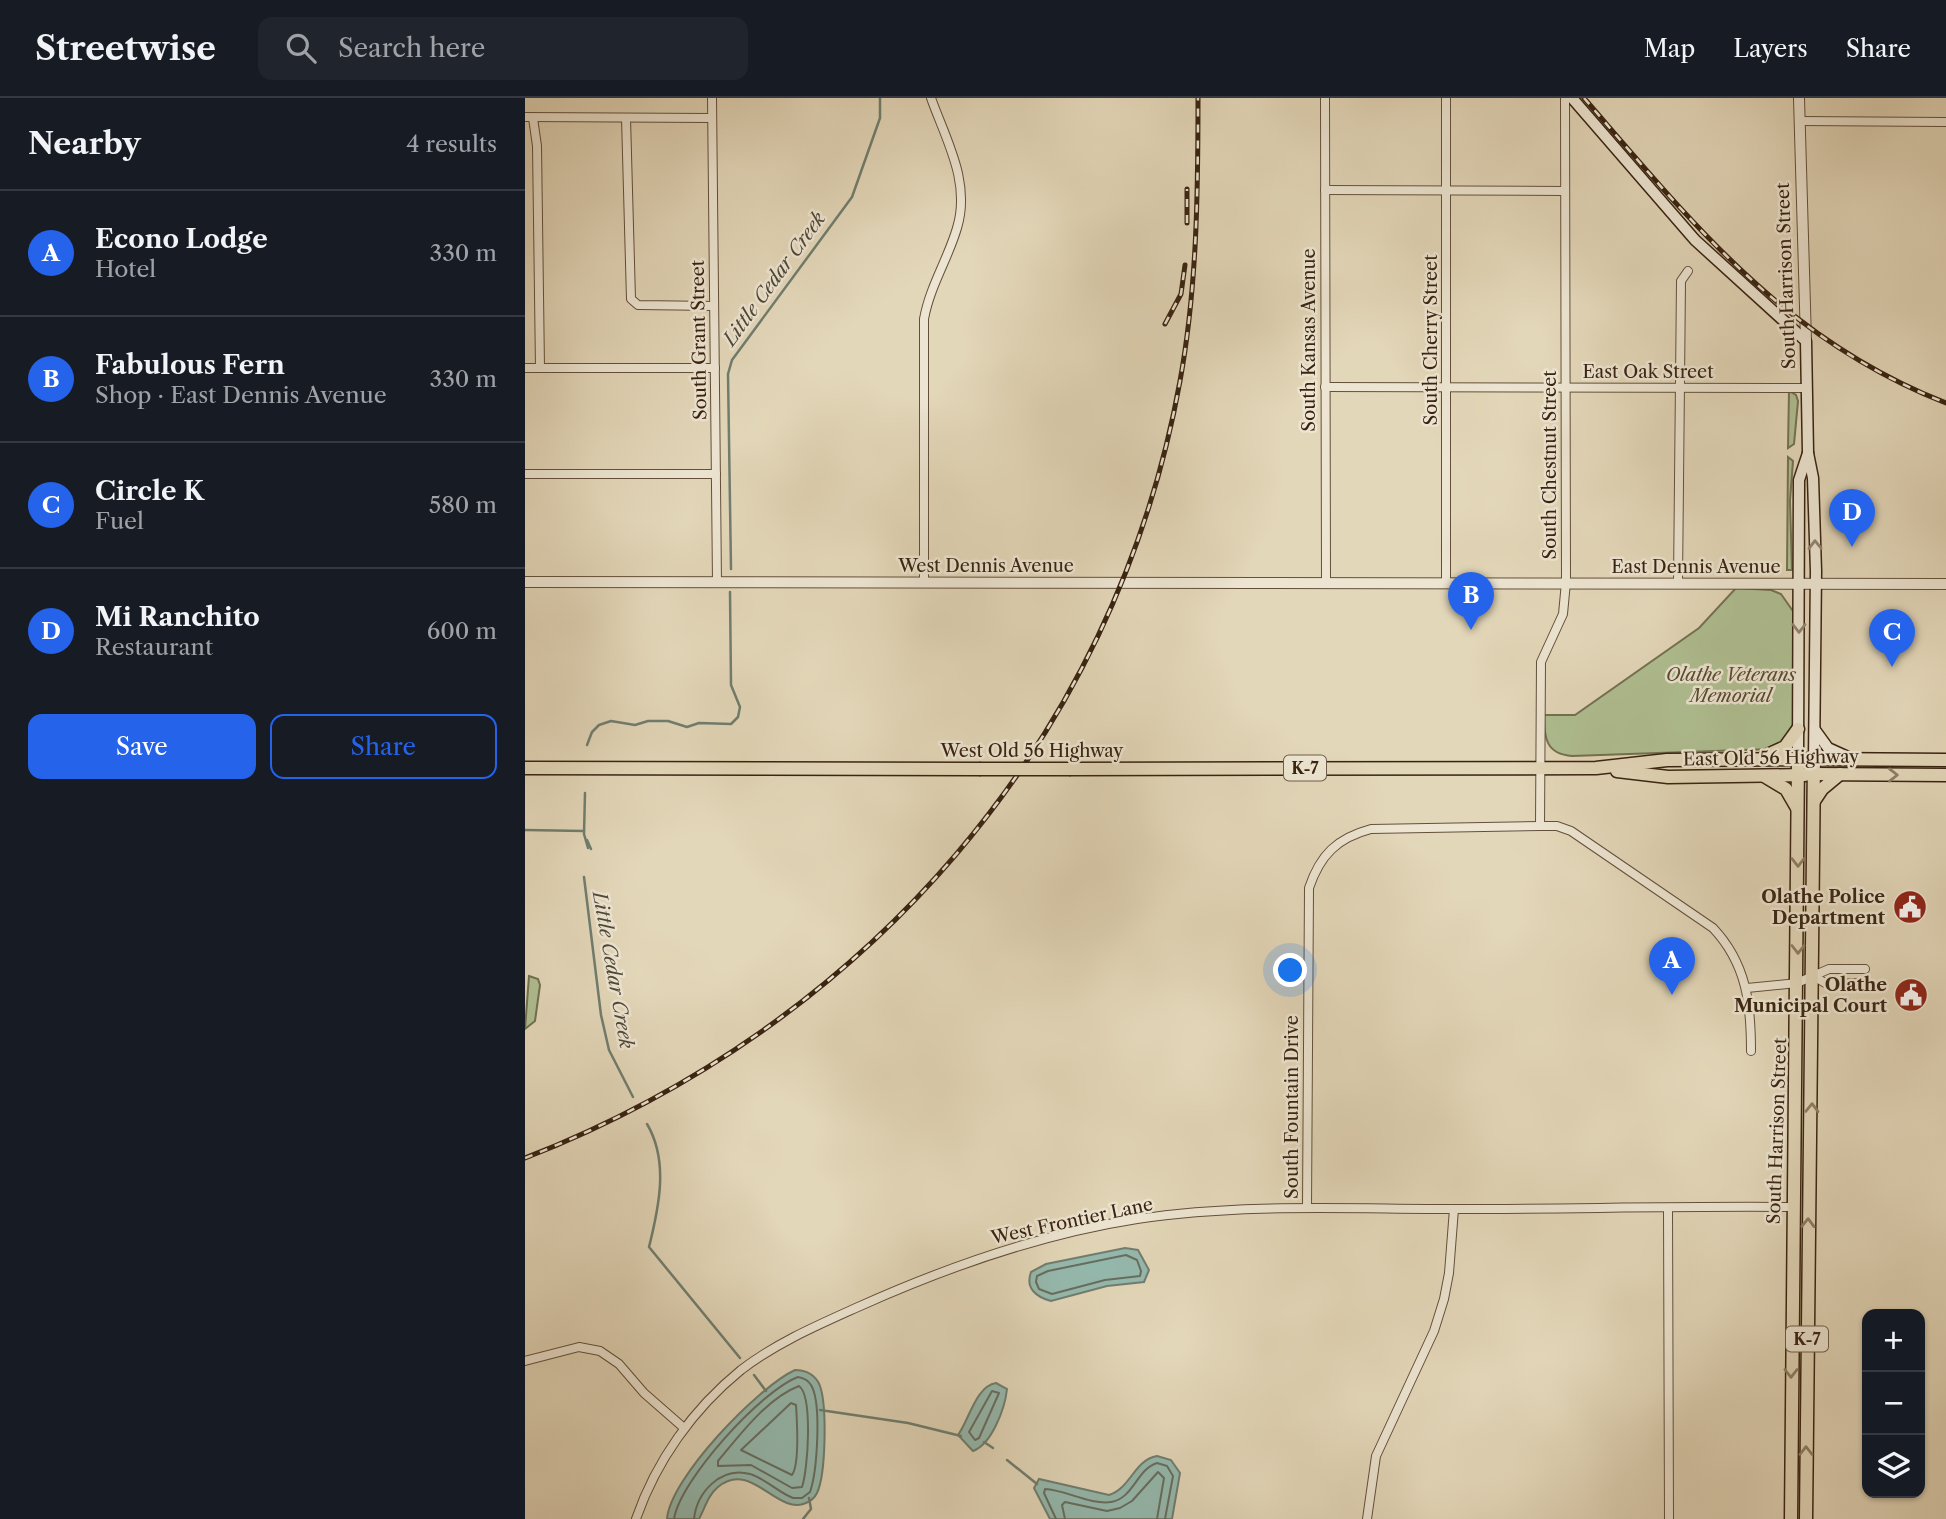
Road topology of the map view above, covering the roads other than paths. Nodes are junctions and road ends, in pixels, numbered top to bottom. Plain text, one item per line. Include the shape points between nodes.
1 (712, 98) edge
2 (931, 98) edge
3 (1325, 98) edge
4 (1446, 98) edge
5 (1565, 98) edge
6 (1571, 98) edge
7 (1799, 98) edge
8 (529, 118) edge
9 (626, 118) junction
10 (712, 118) junction
11 (1799, 121) junction
12 (1946, 122) edge
13 (1325, 190) junction
14 (1447, 190) junction
15 (1565, 191) junction
16 (1688, 271) dead end
17 (714, 306) junction
18 (1806, 341) junction
19 (525, 368) edge
20 (540, 368) junction
21 (715, 368) junction
22 (1325, 387) junction
23 (1447, 388) junction
24 (1566, 388) junction
25 (1679, 388) junction
26 (1807, 388) junction
27 (1808, 453) junction
28 (525, 474) edge
29 (716, 474) junction
30 (525, 582) edge
31 (717, 582) junction
32 (924, 582) junction
33 (1326, 582) junction
34 (1446, 582) junction
35 (1566, 582) junction
36 (1678, 582) junction
37 (1815, 583) junction
38 (1800, 584) junction
39 (1946, 584) edge
40 (1798, 729) junction
41 (1814, 729) junction
42 (1756, 759) junction
43 (1798, 759) junction
44 (1814, 759) junction
45 (1853, 759) junction
46 (1946, 760) edge
47 (525, 768) edge
48 (1540, 768) junction
49 (1596, 768) junction
50 (1814, 774) junction
51 (1840, 774) junction
52 (1763, 775) junction
53 (1798, 775) junction
54 (1946, 775) edge
55 (1814, 802) junction
56 (1798, 809) junction
57 (1540, 826) junction
58 (1865, 969) dead end
59 (1814, 976) junction
60 (1797, 983) junction
61 (1865, 983) dead end
62 (1747, 988) junction
63 (1751, 1051) dead end
64 (1792, 1207) junction
65 (1307, 1208) junction
66 (1454, 1209) junction
67 (1668, 1209) junction
68 (525, 1361) edge
69 (684, 1428) junction
70 (636, 1519) edge
71 (1367, 1519) edge
72 (1669, 1519) edge
73 (1791, 1519) edge
74 (1806, 1519) edge

1 - 10 street, South Grant Street
2 - 32 street via 955,159 961,203 958,227 928,298 925,318
3 - 13 street, South Kansas Avenue
4 - 14 street, South Cherry Street
5 - 15 street, South Chestnut Street
6 - 18 main road via 1695,240
7 - 11 street, South Harrison Street
8 - 9 street
8 - 20 street via 537,146
9 - 10 street
9 - 17 street via 631,299 638,305
10 - 17 street, South Grant Street
11 - 12 street
11 - 18 street, South Harrison Street
13 - 14 street
13 - 22 street, South Kansas Avenue
14 - 15 street
14 - 23 street, South Cherry Street
15 - 24 street, South Chestnut Street
16 - 25 street via 1681,281
17 - 21 street, South Grant Street
18 - 26 main road, South Harrison Street
19 - 20 street
20 - 21 street
21 - 29 street, South Grant Street
22 - 23 street, East Oak Street
22 - 33 street, South Kansas Avenue
23 - 24 street, East Oak Street
23 - 34 street, South Cherry Street
24 - 25 street, East Oak Street
24 - 35 street, South Chestnut Street
25 - 26 street, East Oak Street
25 - 36 street
26 - 27 main road, South Harrison Street
37 -> 27 main road, South Harrison Street via 1813,478
27 - 38 main road, South Harrison Street via 1799,480
28 - 29 street
29 - 31 street, South Grant Street
30 - 31 street, West Dennis Avenue
31 - 32 street, West Dennis Avenue
32 - 33 street, West Dennis Avenue
33 - 34 street, West Dennis Avenue
34 - 35 street, East Dennis Avenue
35 - 36 street, East Dennis Avenue
35 - 48 street, South Chestnut Street via 1563,614 1541,662
36 - 38 street, East Dennis Avenue
37 - 38 street, East Dennis Avenue
37 - 39 street, East Dennis Avenue
37 - 41 main road, South Harrison Street
38 -> 40 main road, South Harrison Street
40 - 42 main road via 1785,747
40 - 43 main road, South Harrison Street
41 - 44 main road, South Harrison Street
41 - 45 main road via 1828,748
42 - 43 main road, East Old 56 Highway / K-7
42 - 49 main road, East Old 56 Highway / K-7 via 1667,760
43 - 44 main road, East Old 56 Highway / K-7
43 - 53 main road, South Harrison Street
44 - 45 main road, East Old 56 Highway
44 - 50 main road, South Harrison Street / K-7
45 - 46 main road, East Old 56 Highway
47 - 48 main road, West Old 56 Highway / K-7, bridge
48 - 49 main road, East Old 56 Highway / K-7
48 - 57 street, South Chestnut Street
49 - 52 main road, East Old 56 Highway / K-7 via 1668,777
50 - 51 main road, East Old 56 Highway
50 - 53 main road, East Old 56 Highway
50 - 55 main road, South Harrison Street / K-7
51 -> 54 main road, East Old 56 Highway
51 - 55 main road
52 - 53 main road, East Old 56 Highway
52 - 56 main road via 1786,789
53 - 56 main road, South Harrison Street
55 - 59 main road, South Harrison Street / K-7
56 -> 60 main road, South Harrison Street / K-7
57 - 62 street, South Fountain Drive via 1571,831 1723,939
57 - 65 street, South Fountain Drive via 1371,829 1344,838 1322,858 1309,888
58 - 59 street via 1829,969
59 - 60 street
59 - 61 street via 1827,984
74 -> 59 main road, South Harrison Street / K-7
60 - 62 street
60 - 64 main road, South Harrison Street / K-7
62 - 63 street, South Fountain Drive
64 - 67 street, West Frontier Lane
64 -> 73 main road, South Harrison Street / K-7
65 - 66 street, West Frontier Lane
65 - 69 street, West Frontier Lane via 1136,1219 1013,1246 912,1282 785,1342 740,1371
66 - 67 street, West Frontier Lane
66 - 71 street via 1444,1299 1434,1331 1376,1456
67 - 72 street
68 - 69 street via 579,1347 600,1352 619,1364
69 - 70 street, West Frontier Lane via 661,1463

